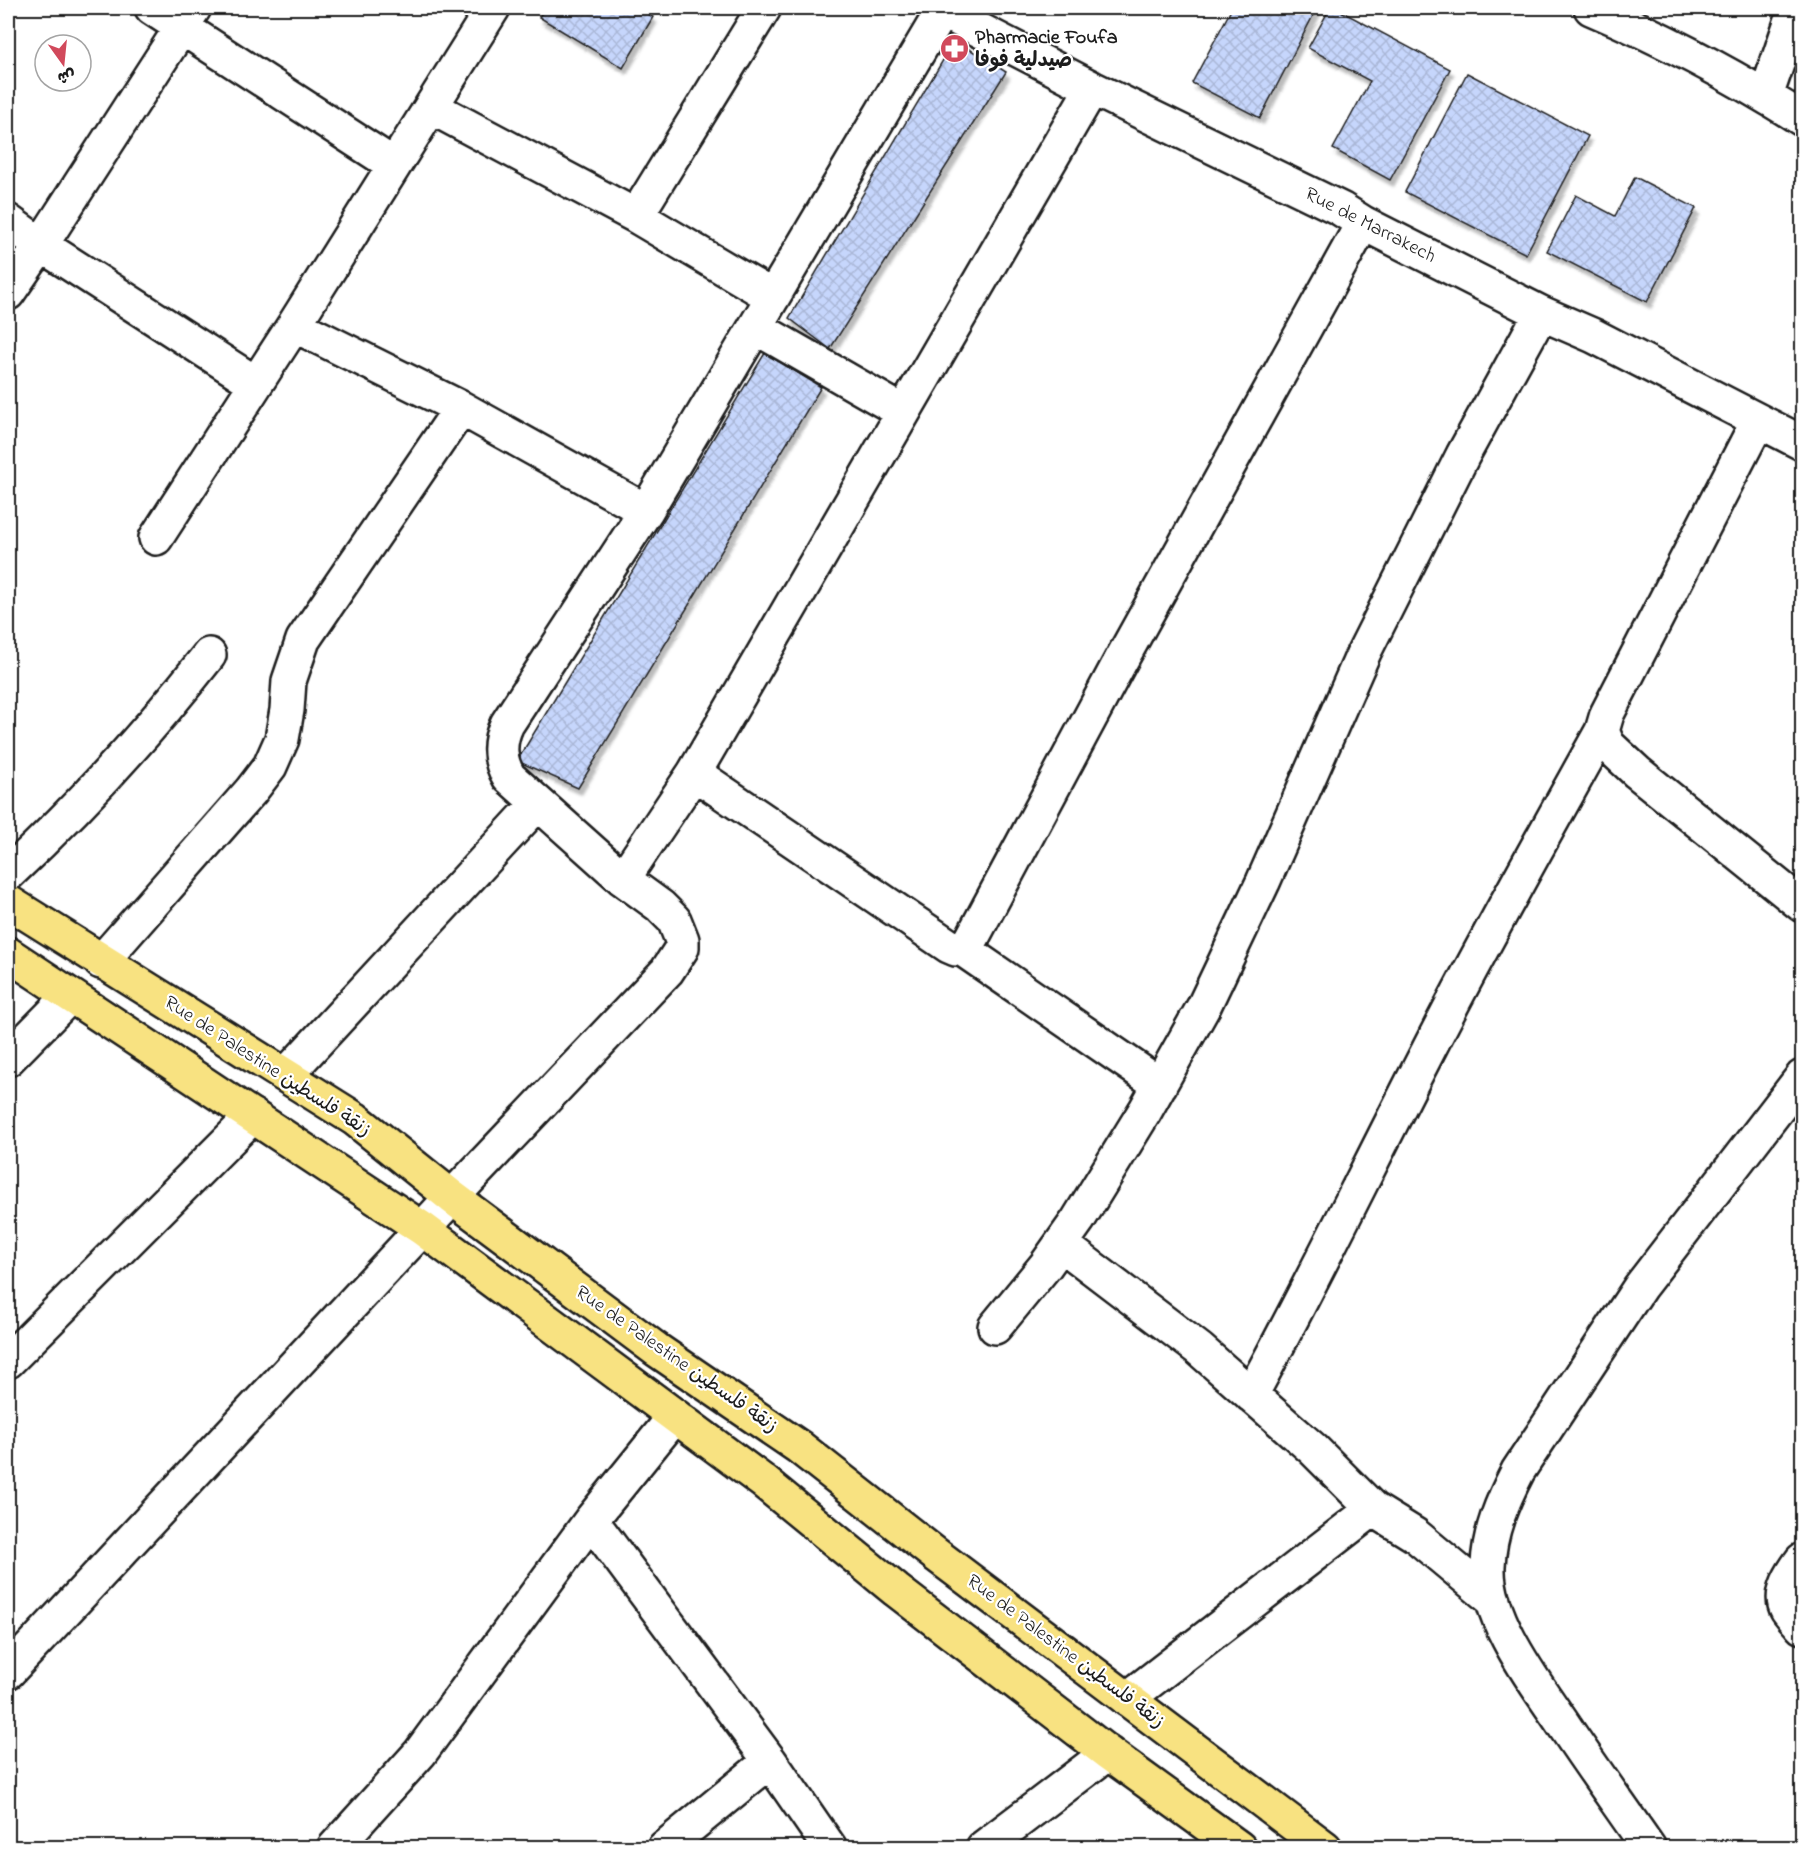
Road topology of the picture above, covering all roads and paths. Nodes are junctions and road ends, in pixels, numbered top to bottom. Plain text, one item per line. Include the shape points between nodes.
1 (152, 8) edge
2 (764, 8) edge
3 (1591, 8) edge
4 (1796, 8) edge
5 (940, 9) edge
6 (483, 11) edge
7 (188, 18) edge
8 (1092, 88) junction
9 (1766, 96) junction
10 (431, 107) junction
11 (1803, 119) edge
12 (393, 165) junction
13 (636, 216) junction
14 (8, 221) edge
15 (1363, 223) junction
16 (41, 245) junction
17 (8, 293) edge
18 (772, 297) junction
19 (1541, 313) junction
20 (294, 325) junction
21 (755, 327) junction
22 (255, 383) junction
23 (461, 408) junction
24 (903, 412) junction
25 (1758, 420) junction
26 (1803, 443) edge
27 (646, 511) junction
28 (156, 538) dead end
29 (209, 655) dead end
30 (1602, 731) junction
31 (694, 773) junction
32 (537, 804) junction
33 (8, 874) edge
34 (623, 879) junction
35 (8, 902) edge
36 (1803, 905) edge
37 (961, 948) junction
38 (8, 954) edge
39 (101, 962) junction
40 (70, 996) junction
41 (8, 1059) edge
42 (286, 1074) junction
43 (1803, 1077) edge
44 (1160, 1085) junction
45 (254, 1116) junction
46 (452, 1197) junction
47 (423, 1229) junction
48 (1061, 1244) junction
49 (995, 1327) dead end
50 (8, 1361) edge
51 (1251, 1395) junction
52 (675, 1416) junction
53 (1373, 1509) junction
54 (591, 1520) junction
55 (1803, 1560) edge
56 (1493, 1600) junction
57 (1803, 1628) edge
58 (8, 1672) edge
59 (1127, 1699) junction
60 (1108, 1752) junction
61 (770, 1761) junction
62 (334, 1848) edge
63 (664, 1848) edge
64 (830, 1848) edge
65 (983, 1848) edge
66 (1239, 1848) edge
67 (1325, 1848) edge
68 (1649, 1848) edge

1 - 7 street
2 - 13 street
3 - 9 street
4 - 9 street
5 - 8 street, Rue de Marrakech
5 - 18 street
6 - 10 street
7 - 12 street
7 - 16 street
8 - 15 street, Rue de Marrakech
8 - 24 street
9 - 11 street
10 - 12 street
10 - 13 street
12 - 20 street
13 - 18 street
14 - 16 street
15 - 19 street, Rue de Marrakech
15 - 37 street via 970,942
16 - 17 street
16 - 22 street
18 - 21 street
19 - 25 street, Rue de Marrakech
19 - 44 street via 1463,455 1369,642 1263,882 1204,1006
20 - 22 street
20 - 23 street
21 - 24 street
21 - 27 street
22 - 28 street
23 - 27 street
23 - 39 street via 303,640 289,681 282,739 270,766
24 - 31 street
25 - 26 street, Rue de Marrakech
25 - 30 street via 1607,714
27 - 32 street via 502,735 504,767
29 - 33 street via 115,768
30 - 36 street via 1608,745 1637,772
30 - 51 street via 1428,1049
31 - 34 street
31 - 37 street via 949,946
32 - 34 street
32 - 42 street
34 - 46 street via 674,920 682,940 678,956
35 - 39 main road, Rue de Palestine زنقة فلسطين
37 - 44 street
38 - 40 main road
39 - 42 main road, Rue de Palestine زنقة فلسطين
40 - 41 street
40 - 45 main road
42 - 46 main road, Rue de Palestine زنقة فلسطين via 355,1119
43 - 56 street via 1640,1287 1518,1471 1492,1533 1487,1567
44 - 48 street
45 - 47 main road
45 - 50 street
46 - 47 street
46 - 59 main road, Rue de Palestine زنقة فلسطين via 657,1350 798,1447
47 - 52 main road
47 - 58 street
48 - 49 street
48 - 51 street via 1199,1349
51 - 53 street
52 - 54 street
52 - 60 main road
53 - 56 street via 1415,1535
53 - 59 street
54 - 61 street
54 - 62 street via 420,1753
55 - 57 street via 1794,1570 1784,1596 1787,1610
56 - 68 street via 1506,1635 1529,1674
59 - 67 main road, Rue de Palestine زنقة فلسطين
60 - 65 street
60 - 66 main road
61 - 63 street
61 - 64 street

